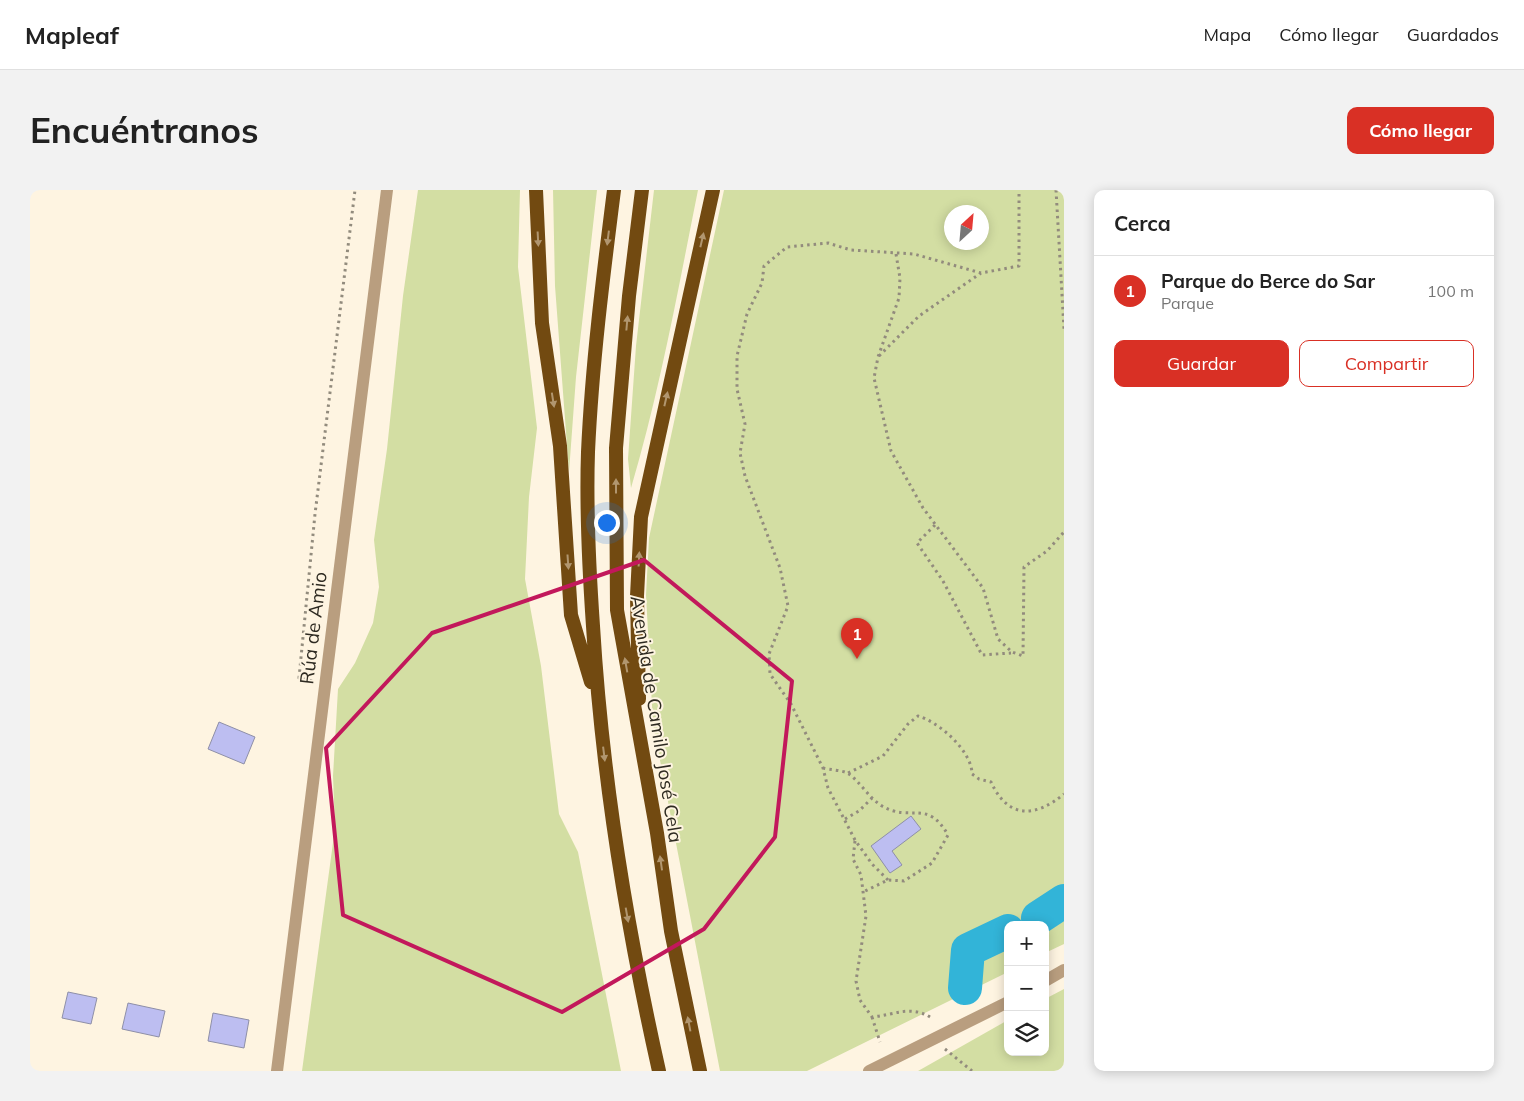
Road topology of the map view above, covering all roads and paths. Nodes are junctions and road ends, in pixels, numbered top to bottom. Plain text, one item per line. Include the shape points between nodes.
1 (355, 190) edge
2 (387, 190) edge
3 (536, 190) edge
4 (614, 190) edge
5 (642, 190) edge
6 (713, 190) edge
7 (1019, 190) edge
8 (1056, 190) edge
9 (896, 254) junction
10 (981, 273) junction
11 (1064, 329) edge
12 (878, 357) junction
13 (935, 525) junction
14 (1064, 532) edge
15 (1012, 652) junction
16 (325, 684) junction
17 (598, 706) junction
18 (640, 747) junction
19 (822, 768) junction
20 (848, 773) junction
21 (1064, 794) edge
22 (872, 798) junction
23 (845, 819) junction
24 (855, 840) junction
25 (888, 880) junction
26 (864, 892) junction
27 (1064, 970) edge
28 (1049, 979) edge
29 (1004, 1004) edge
30 (872, 1017) junction
31 (930, 1017) dead end
32 (880, 1042) dead end
33 (946, 1049) dead end
34 (277, 1071) edge
35 (659, 1071) edge
36 (700, 1071) edge
37 (869, 1071) edge
38 (972, 1071) edge

1 - 16 path via 315,514 299,678
2 - 16 street, Rúa de Amio
3 -> 17 highway via 542,323 560,446 571,615
4 -> 17 highway via 588,452 589,568
18 -> 5 highway, Avenida de Camilo José Cela via 617,610 616,448
18 -> 6 highway via 637,596 641,517
7 - 10 path via 1019,266
8 - 11 path
9 - 10 path via 914,254
9 - 12 path via 899,298
9 - 19 path via 851,250 828,243 787,247 764,266 762,283 747,314 737,356 736,389 745,424 740,453 780,568 788,606 769,654 770,674 791,704
10 - 12 path via 919,316
12 - 13 path via 874,378 891,451
13 - 15 path via 983,588 998,639
13 - 15 path via 917,543 942,581 982,655
14 - 15 path via 1047,551 1024,567 1024,656
16 - 34 street, Rúa de Amio
17 -> 35 highway via 621,882
36 -> 18 highway, Avenida de Camilo José Cela via 673,940
19 - 20 path
19 - 23 path via 828,788
20 - 21 path via 883,756 918,716 931,720 960,746 972,765 972,774 991,782 997,796 1012,807 1028,813 1049,806
20 - 22 path
22 - 23 path
22 - 25 path via 902,814 924,812 939,821 948,835 932,863 904,881
23 - 24 path
24 - 25 path
24 - 26 path via 853,859 861,875
25 - 26 path
26 - 30 path via 866,916 856,981 860,1000
27 - 28 street
29 - 37 street
30 - 31 path via 892,1016 909,1010
30 - 32 path
33 - 38 path

